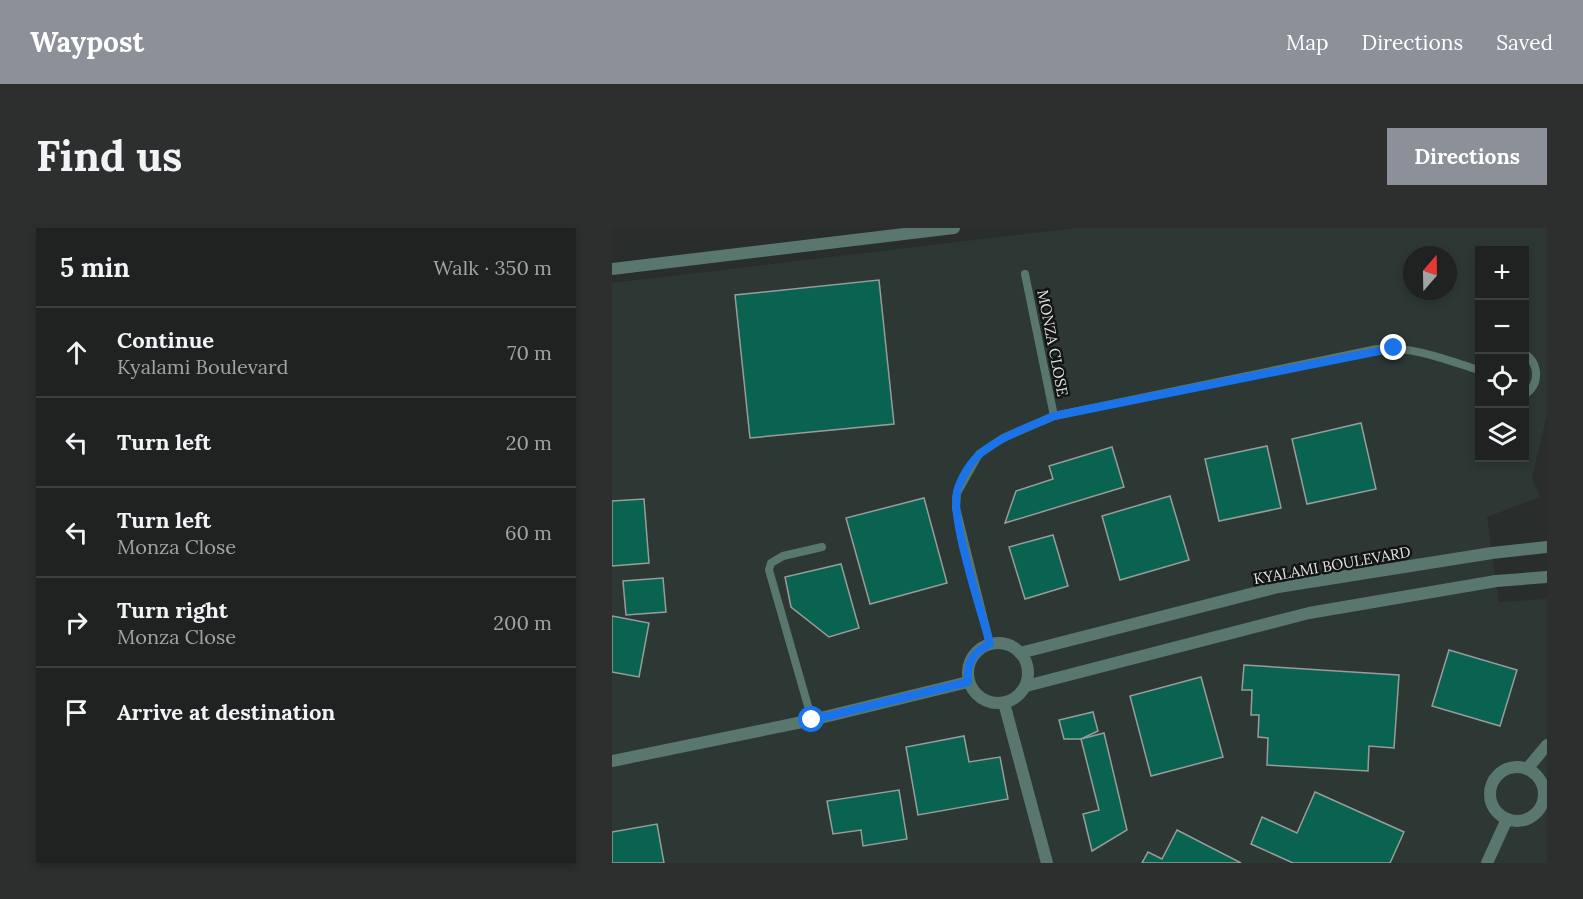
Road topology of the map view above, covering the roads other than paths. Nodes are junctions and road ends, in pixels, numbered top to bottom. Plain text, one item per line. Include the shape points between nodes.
1 (954, 228) edge
2 (612, 269) edge
3 (1025, 274) dead end
4 (1529, 358) edge
5 (1475, 369) edge
6 (1529, 390) edge
7 (1054, 416) junction
8 (822, 547) dead end
9 (1547, 547) edge
10 (1547, 577) edge
11 (990, 644) junction
12 (1020, 652) junction
13 (968, 682) junction
14 (1026, 686) junction
15 (1004, 703) junction
16 (812, 720) junction
17 (1547, 745) edge
18 (612, 761) edge
19 (1527, 769) junction
20 (1508, 819) junction
21 (1047, 863) edge
22 (1486, 863) edge

1 - 2 street
3 - 7 lane, MONZA CLOSE
4 - 6 lane via 1534,362 1537,378
5 - 7 lane, MONZA CLOSE via 1424,352 1385,348
7 - 11 lane, MONZA CLOSE via 1003,438 979,454 957,493 958,522
8 - 16 lane via 777,558 769,570
9 - 12 street, KYALAMI BOULEVARD via 1278,587
10 - 14 street via 1496,581 1309,613
11 - 12 street via 1001,643
11 - 13 street via 974,654 969,663
12 - 14 street via 1028,668
13 - 15 street via 978,697
13 - 16 street
14 - 15 street via 1013,700
15 - 21 street
16 - 18 street
17 - 19 street
19 - 20 street via 1544,788 1543,804 1532,817
19 - 20 street via 1503,771 1492,784 1491,801
20 - 22 street

